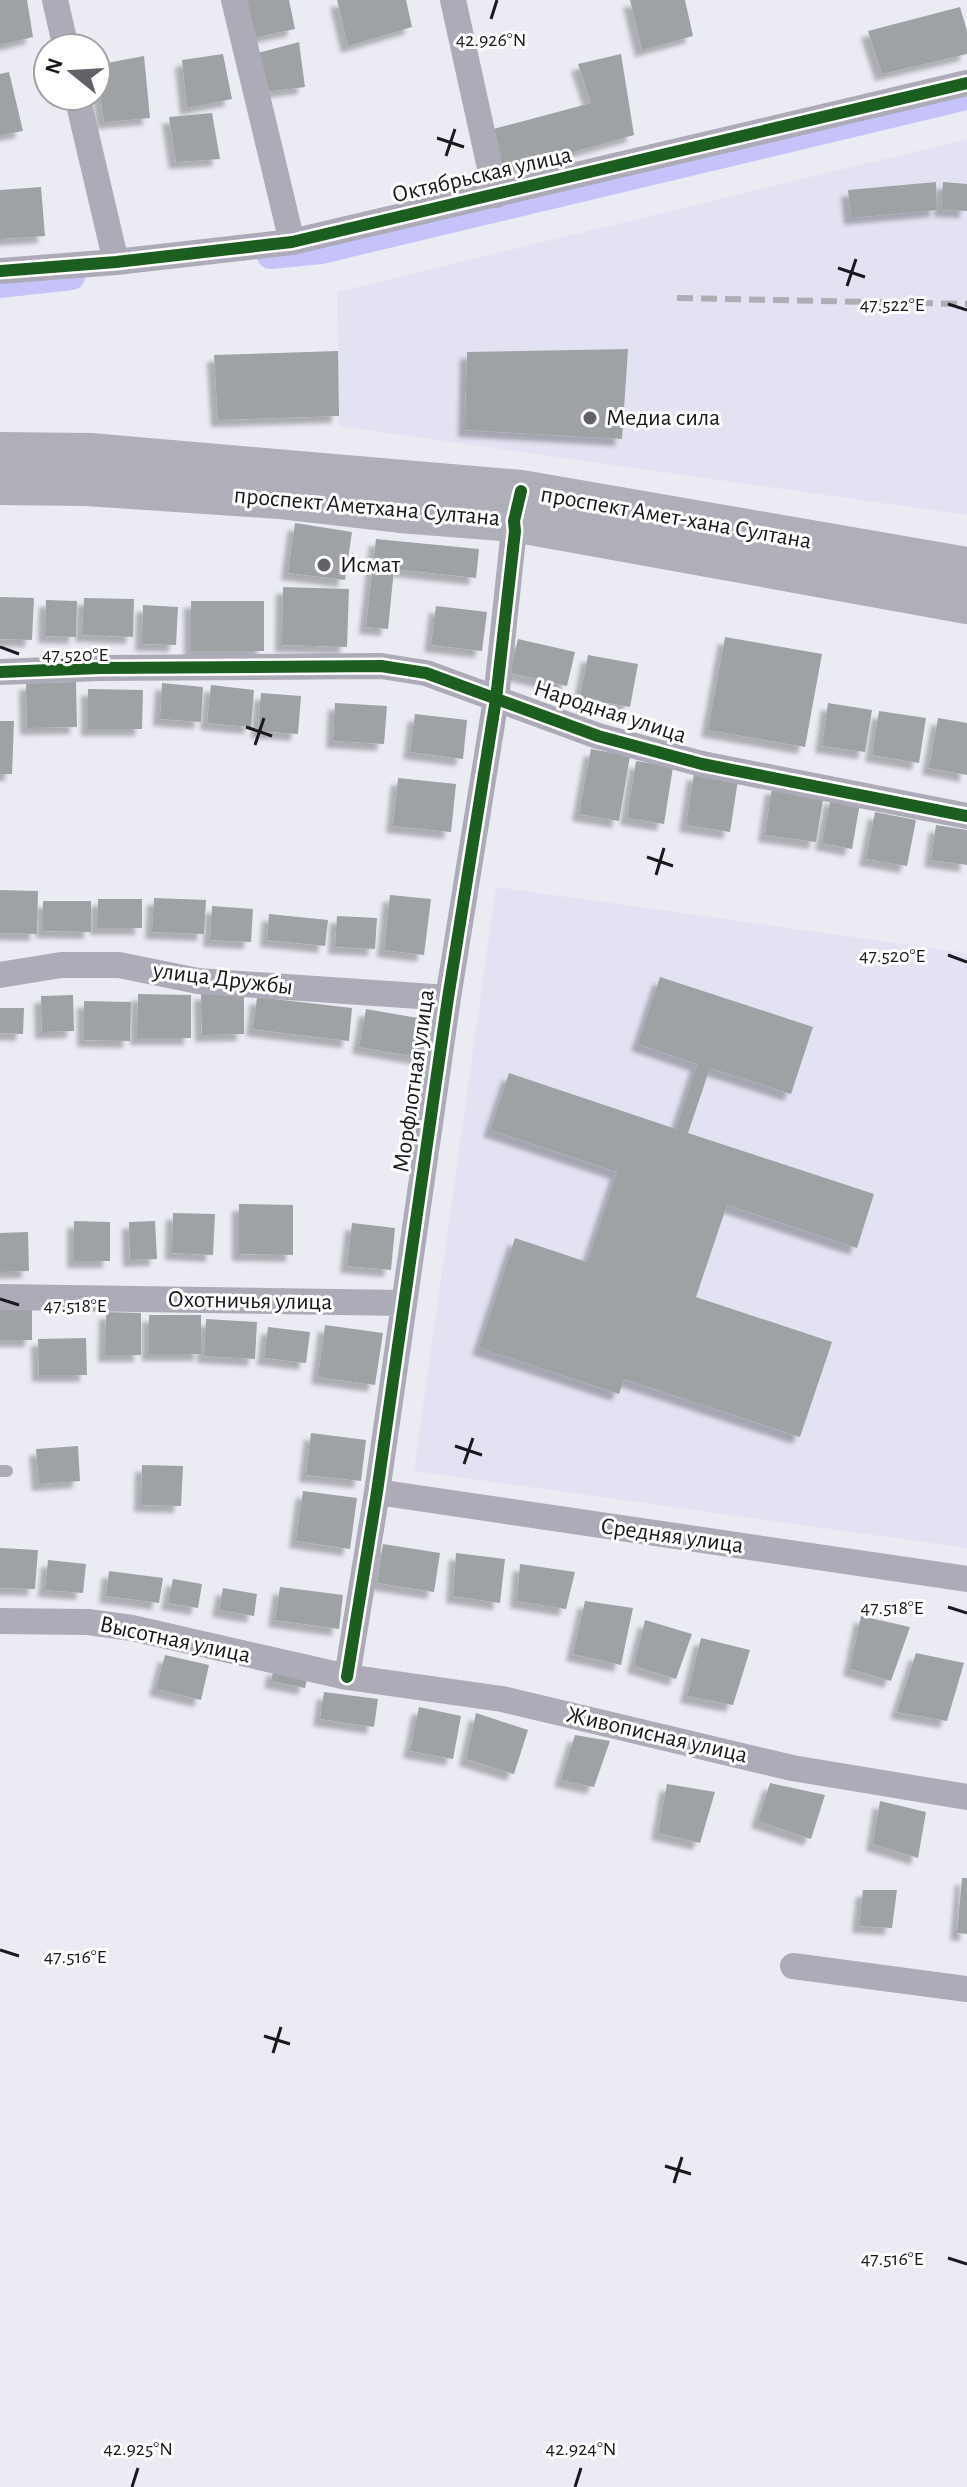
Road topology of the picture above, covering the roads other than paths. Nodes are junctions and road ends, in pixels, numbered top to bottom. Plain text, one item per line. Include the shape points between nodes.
1 (55, 0) edge
2 (234, 0) edge
3 (453, 0) edge
4 (62, 32) edge
5 (967, 83) edge
6 (81, 112) edge
7 (496, 195) junction
8 (292, 242) junction
9 (116, 262) junction
10 (0, 271) edge
11 (0, 453) edge
12 (0, 484) edge
13 (517, 506) junction
14 (967, 568) edge
15 (967, 603) edge
16 (0, 672) edge
17 (496, 699) junction
18 (967, 816) edge
19 (0, 975) edge
20 (448, 998) junction
21 (0, 1297) edge
22 (404, 1303) junction
23 (377, 1492) junction
24 (967, 1579) edge
25 (0, 1621) edge
26 (347, 1677) junction
27 (967, 1797) edge
28 (793, 1966) dead end
29 (967, 1989) edge

1 - 4 street
2 - 8 street
3 - 7 street
5 - 7 street, Октябрьская улица
6 - 9 street
7 - 8 street, Октябрьская улица
8 - 9 street, Октябрьская улица
9 - 10 street, Октябрьская улица
11 - 13 main road, проспект Амет-хана Султана via 90,454
12 - 13 main road, проспект Аметхана Султана via 279,498 400,512
13 - 14 main road, проспект Амет-хана Султана
13 - 15 main road, проспект Аметхана Султана
13 - 17 street, Морфлотная улица
16 - 17 street, Народная улица via 381,666 426,673
17 - 18 street, Народная улица via 598,736 702,764
17 - 20 street, Морфлотная улица
19 - 20 street, улица Дружбы via 61,965 119,965 198,981
20 - 22 street, Морфлотная улица
21 - 22 street, Охотничья улица
22 - 23 street, Морфлотная улица
23 - 24 street, Средняя улица
23 - 26 street, Морфлотная улица
25 - 26 street, Высотная улица via 132,1628
26 - 27 street, Живописная улица via 502,1699 792,1768
28 - 29 street

